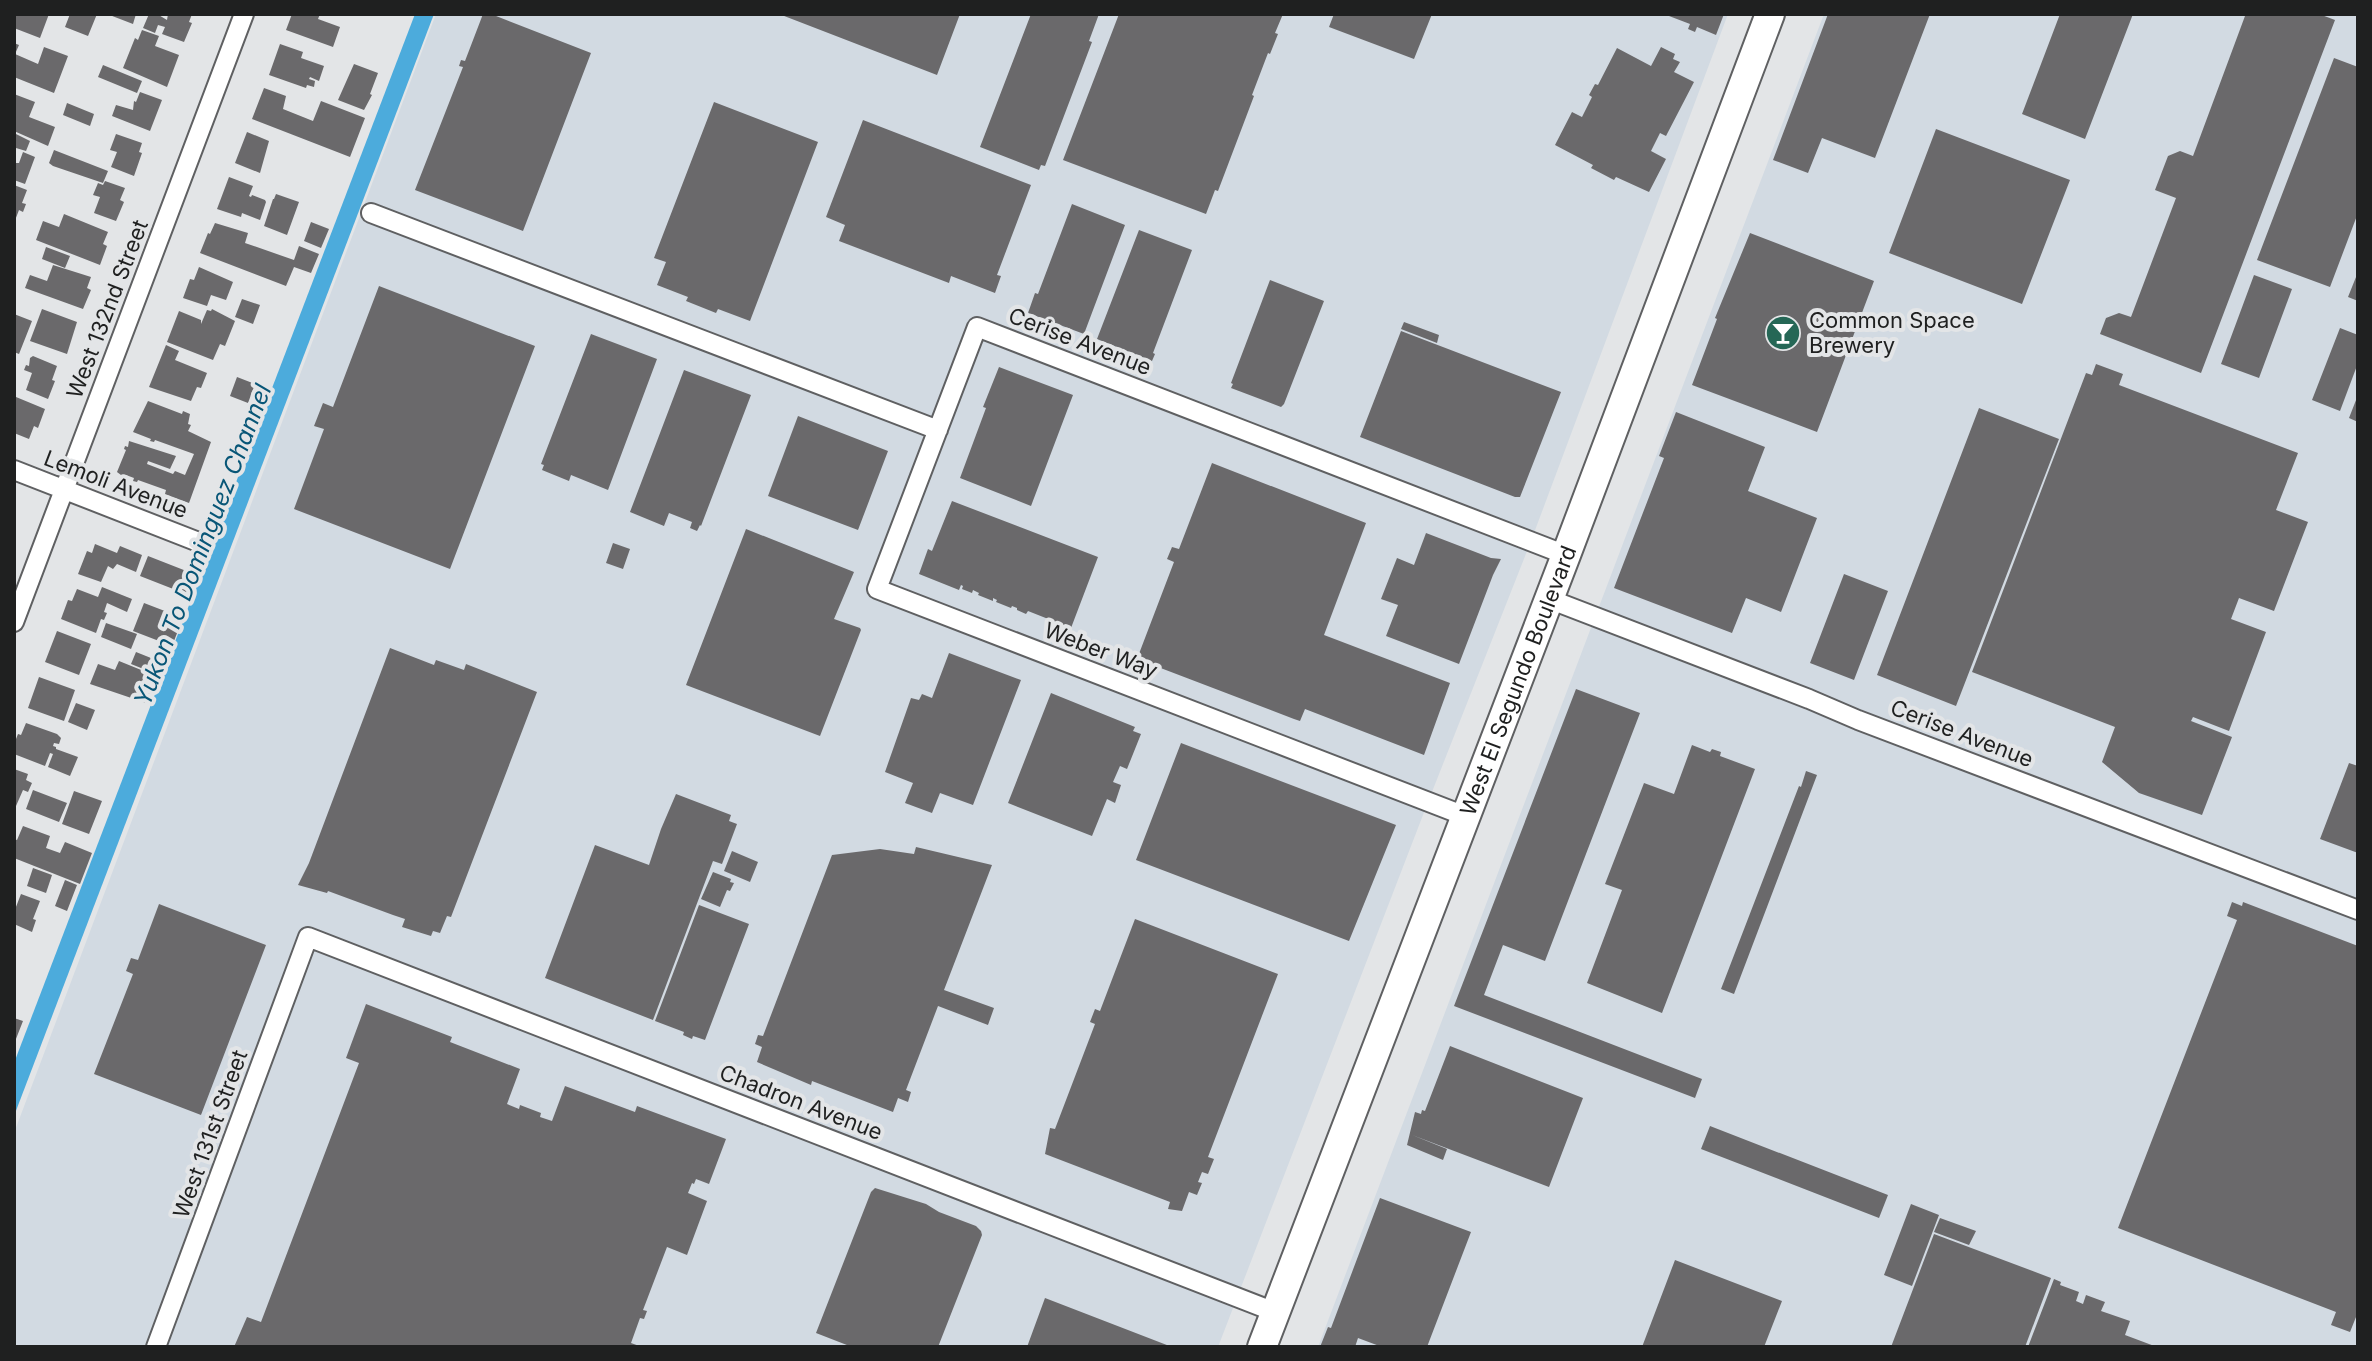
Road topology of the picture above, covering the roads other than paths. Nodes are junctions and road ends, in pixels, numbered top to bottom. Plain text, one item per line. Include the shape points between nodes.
1 (244, 14) edge
2 (1770, 14) edge
3 (371, 213) dead end
4 (938, 430) junction
5 (14, 470) edge
6 (65, 489) junction
7 (201, 543) dead end
8 (1566, 555) junction
9 (1549, 599) junction
10 (14, 622) edge
11 (1465, 816) junction
12 (2358, 910) edge
13 (308, 937) joint
14 (1275, 1312) junction
15 (156, 1347) edge
16 (1262, 1347) edge

1 - 6 street, West 132nd Street
2 - 8 main road, West El Segundo Boulevard
3 - 4 street
4 - 8 street, Cerise Avenue via 977,327
4 - 11 street, Weber Way via 877,589
5 - 6 street, Lemoli Avenue
6 - 7 street, Lemoli Avenue
6 - 10 street, West 132nd Street
8 - 9 main road, West El Segundo Boulevard
9 - 11 main road, West El Segundo Boulevard
9 - 12 street, Cerise Avenue
11 - 14 main road, West El Segundo Boulevard
13 - 14 street, Chadron Avenue
13 - 15 street, West 131st Street
14 - 16 main road, West El Segundo Boulevard

